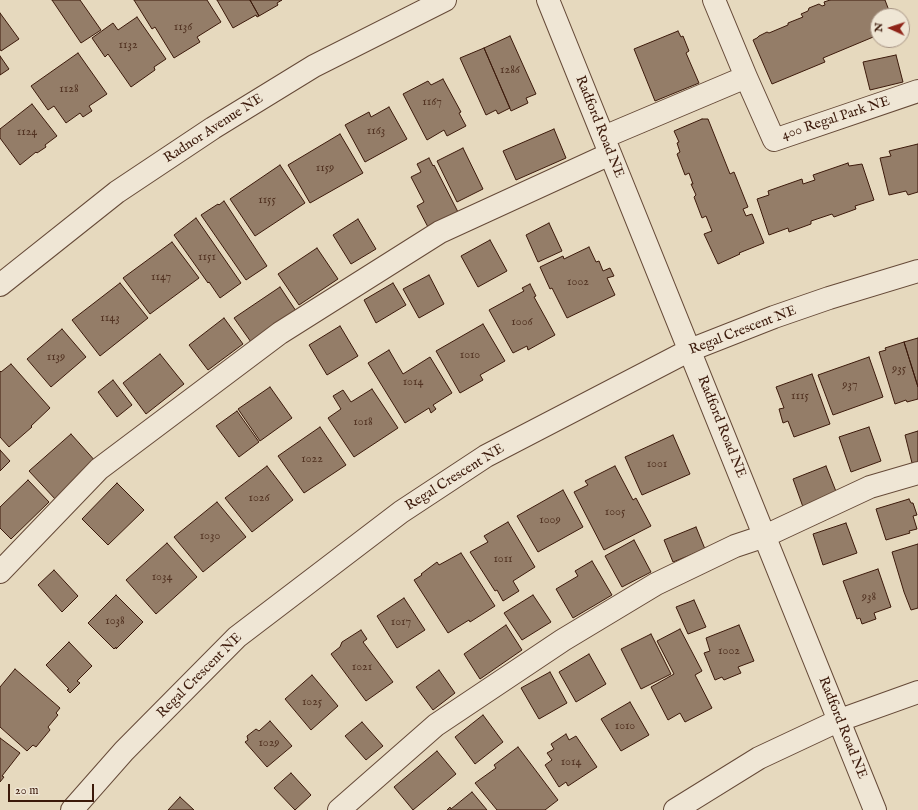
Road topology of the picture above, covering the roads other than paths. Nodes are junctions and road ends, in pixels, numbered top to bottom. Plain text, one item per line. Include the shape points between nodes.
1 (445, 0) edge
2 (548, 0) edge
3 (714, 0) edge
4 (746, 77) junction
5 (918, 92) edge
6 (607, 146) junction
7 (918, 271) edge
8 (0, 285) edge
9 (690, 350) junction
10 (918, 473) edge
11 (765, 536) junction
12 (0, 572) edge
13 (918, 692) edge
14 (840, 720) junction
15 (72, 810) edge
16 (339, 810) edge
17 (675, 810) edge
18 (875, 810) edge

1 - 8 street, Radnor Avenue NE via 314,66 213,128 118,192
2 - 6 street, Radford Road NE
3 - 4 street, 400 Regal Park NE
4 - 5 street, 400 Regal Park NE via 774,140
4 - 6 street
6 - 9 street, Radford Road NE
6 - 12 street via 440,232 280,333 99,469
7 - 9 street, Regal Crescent NE via 774,317
9 - 11 street, Radford Road NE
9 - 15 street, Regal Crescent NE via 486,456 401,512 237,637 124,751
10 - 11 street via 870,487
11 - 14 street, Radford Road NE
11 - 16 street via 735,546 656,584 563,640 436,725
13 - 14 street
14 - 17 street via 758,758
14 - 18 street, Radford Road NE

